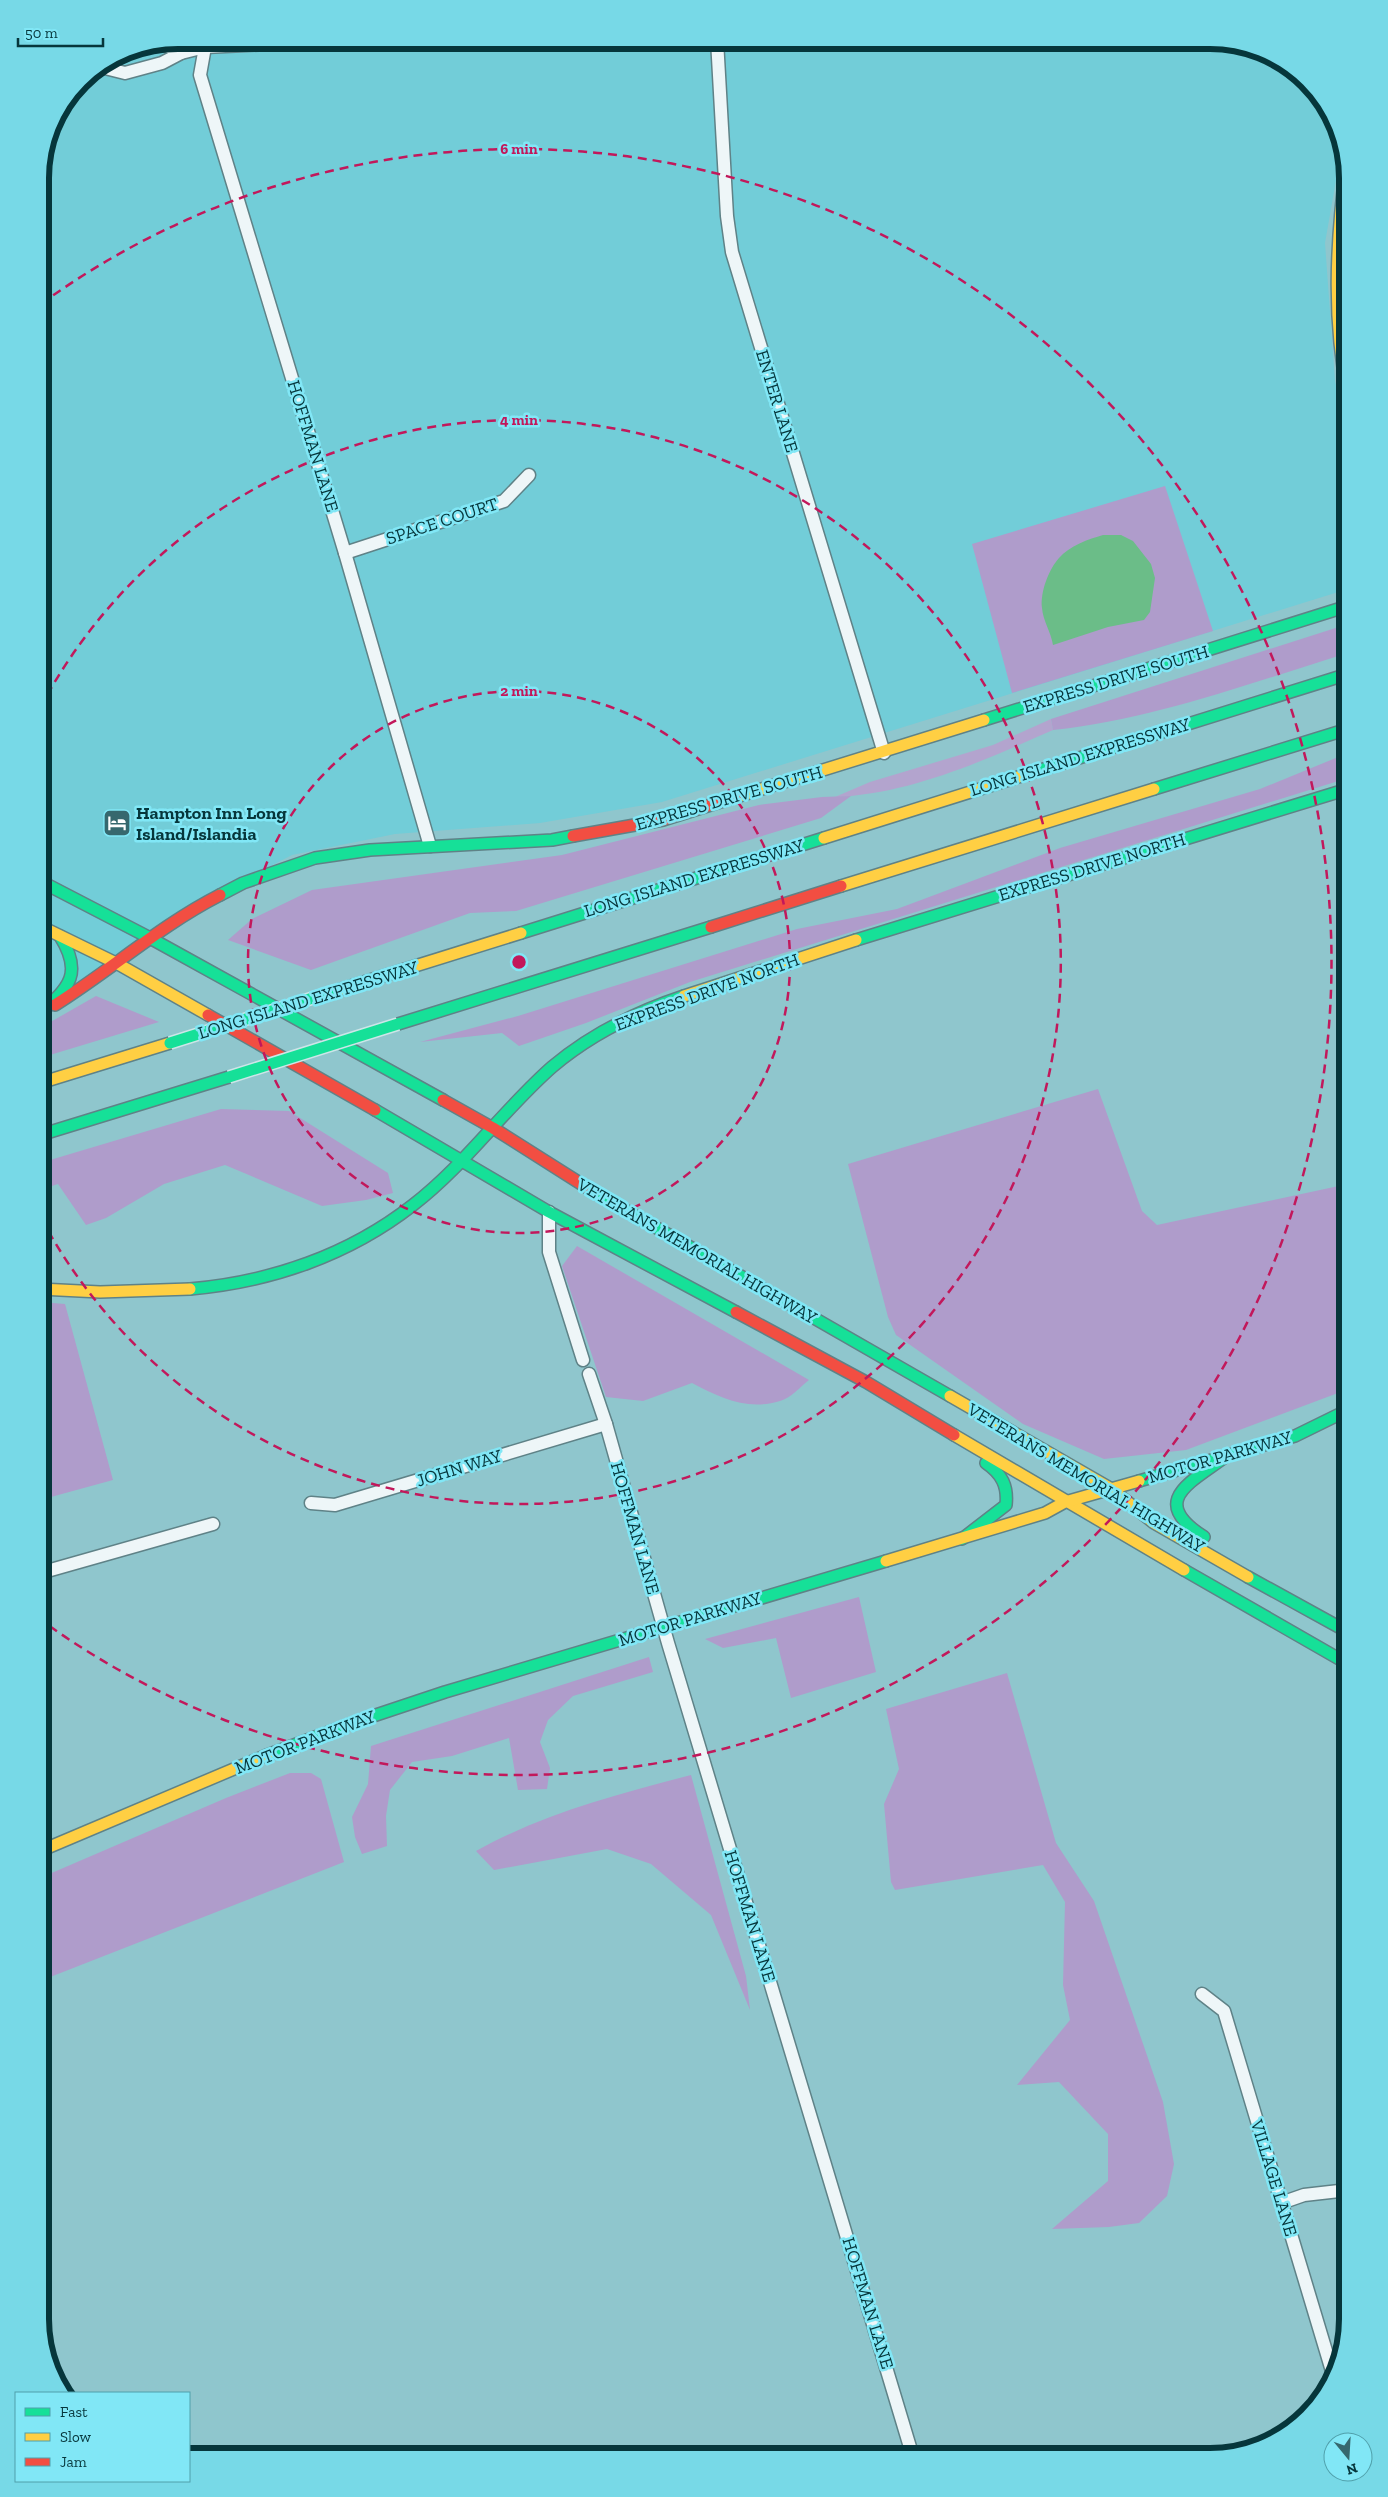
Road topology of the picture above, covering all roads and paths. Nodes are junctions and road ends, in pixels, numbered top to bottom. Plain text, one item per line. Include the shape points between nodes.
1 (174, 49) edge
2 (195, 49) edge
3 (204, 49) edge
4 (718, 49) edge
5 (181, 53) junction
6 (109, 69) edge
7 (1339, 230) edge
8 (1339, 335) edge
9 (529, 474) dead end
10 (345, 553) junction
11 (1339, 609) edge
12 (1339, 677) edge
13 (1339, 732) edge
14 (884, 752) junction
15 (1339, 792) edge
16 (430, 846) junction
17 (49, 886) edge
18 (49, 930) edge
19 (60, 936) junction
20 (150, 938) junction
21 (118, 964) junction
22 (49, 1005) edge
23 (49, 1008) edge
24 (49, 1080) edge
25 (493, 1128) junction
26 (49, 1132) edge
27 (463, 1160) junction
28 (549, 1212) junction
29 (49, 1290) edge
30 (583, 1360) dead end
31 (588, 1374) dead end
32 (915, 1412) junction
33 (1339, 1414) edge
34 (606, 1424) junction
35 (1225, 1457) junction
36 (1110, 1488) junction
37 (1065, 1502) junction
38 (311, 1504) dead end
39 (213, 1524) dead end
40 (962, 1539) junction
41 (49, 1570) edge
42 (1274, 1591) junction
43 (664, 1628) junction
44 (1339, 1628) edge
45 (1339, 1659) edge
46 (49, 1847) edge
47 (1202, 1994) dead end
48 (1339, 2191) edge
49 (1281, 2203) junction
50 (1330, 2365) edge
51 (910, 2448) edge

1 - 5 street
2 - 5 street
3 - 10 street, HOFFMAN LANE via 200,75
4 - 14 street, ENTER LANE via 732,252
5 - 6 street via 162,64 125,73
7 - 8 main road
9 - 10 street, SPACE COURT via 504,501
10 - 16 street, HOFFMAN LANE
11 - 14 main road, EXPRESS DRIVE SOUTH
12 - 24 main road, LONG ISLAND EXPRESSWAY, bridge
13 - 26 main road, bridge
14 - 16 main road, EXPRESS DRIVE SOUTH via 663,820 552,840
15 - 25 main road, EXPRESS DRIVE NORTH via 852,941 620,1022 564,1055 540,1076
16 - 20 main road, EXPRESS DRIVE SOUTH via 315,858 243,884 210,900
17 - 20 main road, VETERANS MEMORIAL HIGHWAY
18 - 19 main road, VETERANS MEMORIAL HIGHWAY
19 - 21 main road, VETERANS MEMORIAL HIGHWAY
19 - 22 main road via 71,952 74,972 65,990
20 - 21 main road, EXPRESS DRIVE SOUTH
20 - 25 main road, VETERANS MEMORIAL HIGHWAY
21 - 23 main road, EXPRESS DRIVE SOUTH
21 - 27 main road, VETERANS MEMORIAL HIGHWAY
25 - 27 main road, EXPRESS DRIVE NORTH
25 - 36 main road, VETERANS MEMORIAL HIGHWAY via 569,1178
27 - 28 main road, VETERANS MEMORIAL HIGHWAY
27 - 29 main road, EXPRESS DRIVE NORTH via 426,1195 379,1230 330,1256 284,1273 234,1285 178,1292 119,1294
28 - 30 street via 549,1252
28 - 32 main road, VETERANS MEMORIAL HIGHWAY via 866,1382
31 - 34 street, HOFFMAN LANE
32 - 37 main road, VETERANS MEMORIAL HIGHWAY
32 - 40 main road via 998,1472 1005,1481 1006,1505
33 - 35 main road, MOTOR PARKWAY via 1296,1436
34 - 38 street, JOHN WAY via 335,1504
34 - 43 street, HOFFMAN LANE
35 - 36 main road, MOTOR PARKWAY
35 - 42 main road via 1182,1489 1176,1505 1178,1517
36 - 37 main road, MOTOR PARKWAY
36 - 42 main road, VETERANS MEMORIAL HIGHWAY via 1154,1523
37 - 40 main road, MOTOR PARKWAY via 1045,1513
37 - 45 main road, VETERANS MEMORIAL HIGHWAY
39 - 41 street
40 - 43 main road, MOTOR PARKWAY
42 - 44 main road, VETERANS MEMORIAL HIGHWAY
43 - 46 main road, MOTOR PARKWAY via 445,1692 327,1731
43 - 51 street, HOFFMAN LANE
47 - 49 street, VILLAGE LANE via 1224,2011
48 - 49 street via 1304,2195
49 - 50 street, VILLAGE LANE

